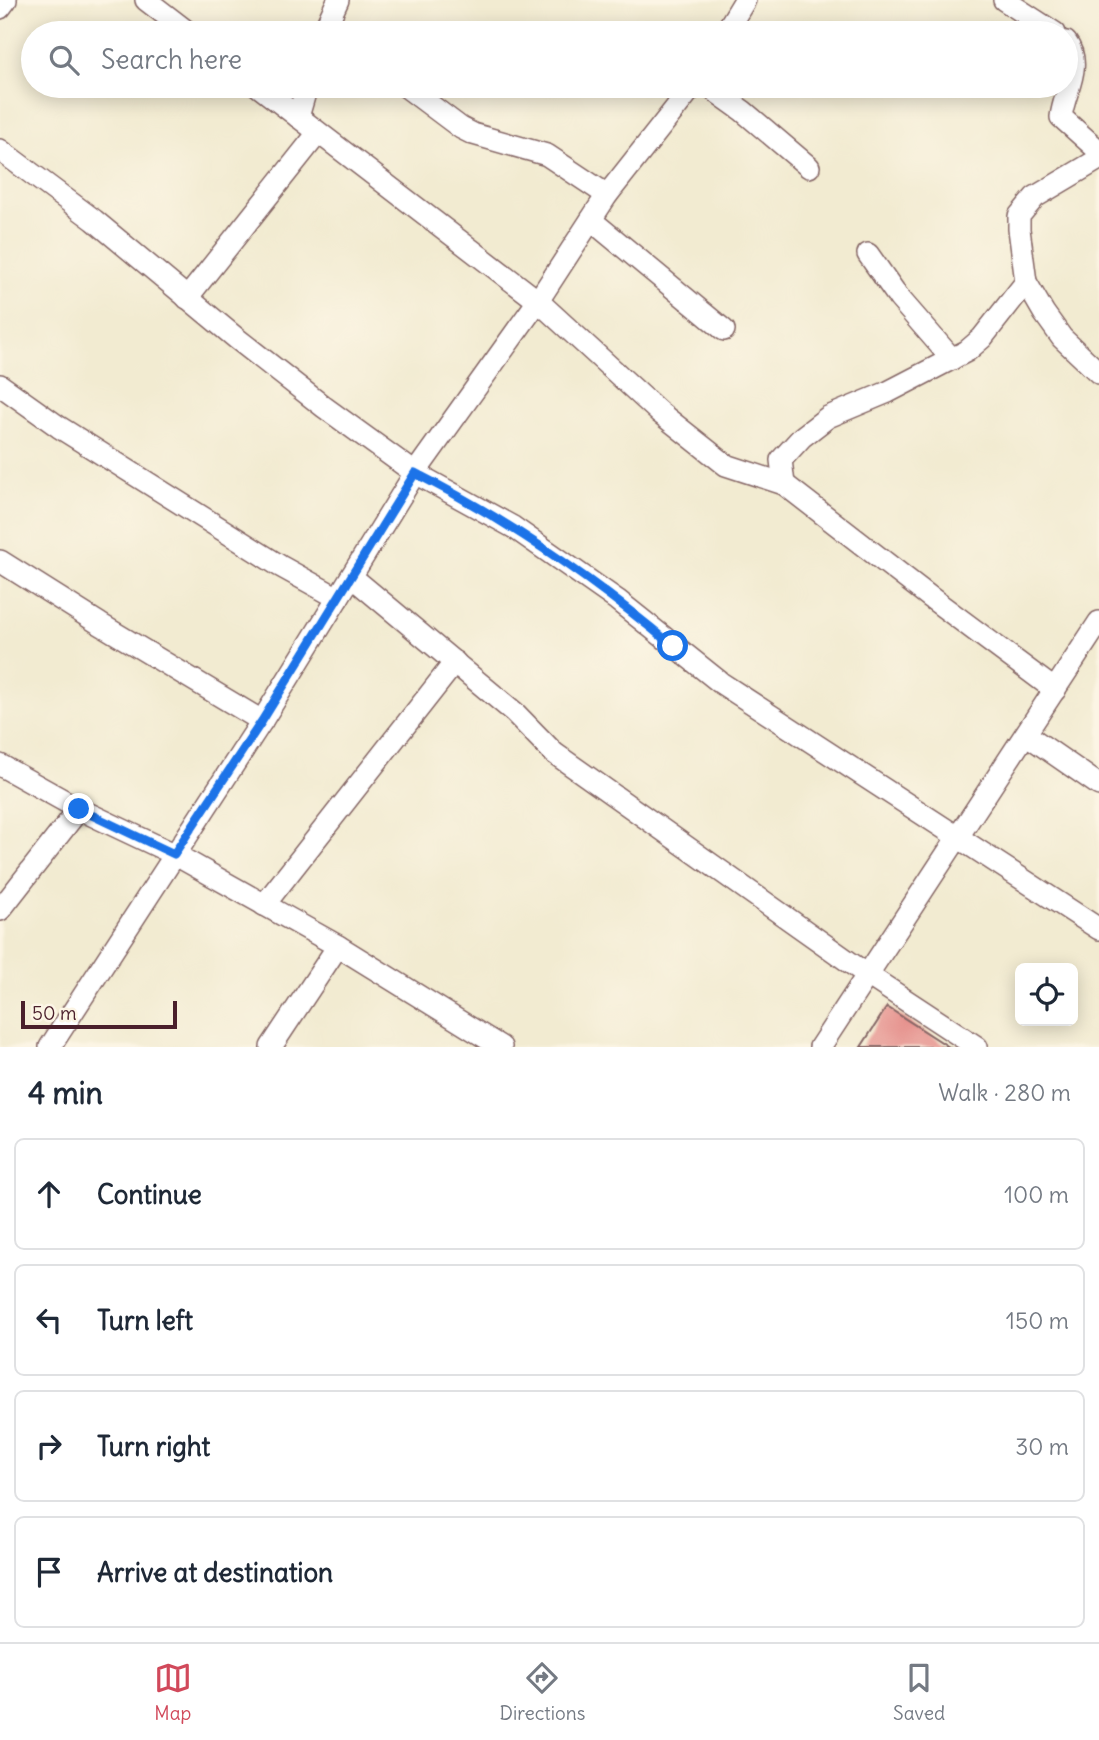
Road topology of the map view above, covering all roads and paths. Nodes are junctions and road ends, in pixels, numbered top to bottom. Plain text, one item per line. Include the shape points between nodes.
1 (6, 0) edge
2 (146, 0) edge
3 (338, 0) edge
4 (745, 0) edge
5 (1004, 0) edge
6 (0, 8) edge
7 (173, 21) edge
8 (328, 21) edge
9 (732, 21) edge
10 (1036, 21) edge
11 (274, 98) edge
12 (304, 98) edge
13 (421, 98) edge
14 (684, 98) edge
15 (726, 98) edge
16 (1067, 98) edge
17 (299, 117) junction
18 (318, 134) junction
19 (0, 150) edge
20 (1099, 150) edge
21 (1099, 159) edge
22 (809, 167) dead end
23 (607, 195) junction
24 (591, 220) junction
25 (868, 254) dead end
26 (1026, 282) junction
27 (187, 298) junction
28 (538, 300) junction
29 (724, 330) dead end
30 (952, 359) junction
31 (1099, 373) edge
32 (0, 385) edge
33 (781, 460) junction
34 (415, 473) junction
35 (760, 476) junction
36 (784, 484) junction
37 (0, 561) edge
38 (352, 577) junction
39 (338, 598) junction
40 (1099, 622) edge
41 (455, 662) junction
42 (1055, 690) junction
43 (262, 721) junction
44 (1027, 735) junction
45 (0, 765) edge
46 (1099, 785) edge
47 (79, 809) junction
48 (959, 836) junction
49 (174, 854) junction
50 (264, 905) junction
51 (0, 910) edge
52 (1099, 929) edge
53 (338, 946) junction
54 (869, 976) junction
55 (50, 1047) edge
56 (271, 1047) edge
57 (501, 1047) edge
58 (820, 1047) edge
59 (977, 1047) edge

1 - 6 street
2 - 7 street
3 - 8 street
4 - 9 street
5 - 10 street
11 - 17 street
12 - 17 street
13 - 23 street via 461,128 547,155
14 - 23 street
15 - 22 street
16 - 20 street via 1061,117
17 - 18 street
18 - 27 street
18 - 28 street
19 - 27 street
21 - 26 street via 1035,197 1019,216
23 - 24 street
24 - 28 street
24 - 29 street
25 - 30 street via 898,298
26 - 30 street via 982,338
26 - 31 street via 1062,338
27 - 34 street
28 - 34 street
28 - 35 street via 659,412 726,465
30 - 33 street via 828,417 802,436
32 - 39 street via 280,566
33 - 35 street
33 - 36 street
34 - 38 street
34 - 48 street via 513,527 617,600 721,682
35 - 36 street
36 - 42 street
37 - 43 street
38 - 39 street
38 - 41 street
39 - 43 street
40 - 42 street
41 - 50 street
41 - 54 street via 554,753
42 - 44 street
43 - 49 street
44 - 46 street
44 - 48 street
45 - 47 street
47 - 49 street
47 - 51 street
48 - 52 street
48 - 54 street
49 - 50 street
49 - 55 street
50 - 53 street
53 - 56 street
53 - 57 street
54 - 58 street
54 - 59 street

